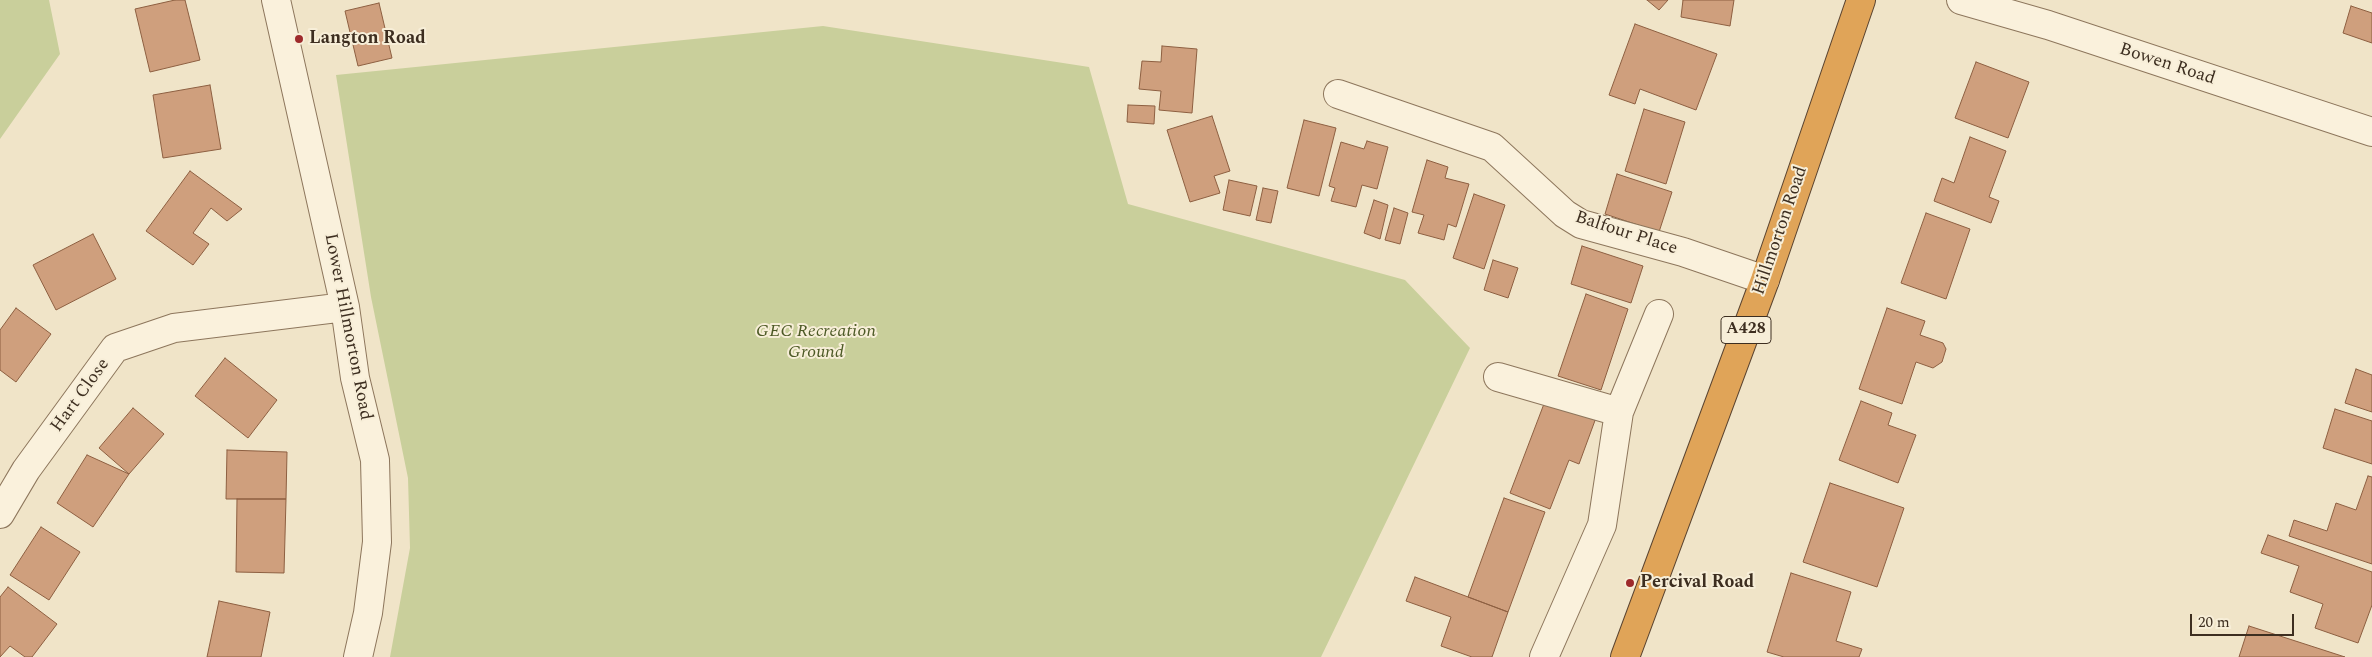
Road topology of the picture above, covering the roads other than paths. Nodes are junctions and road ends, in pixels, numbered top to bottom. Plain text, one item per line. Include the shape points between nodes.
1 (276, 0) edge
2 (1861, 0) edge
3 (1961, 0) edge
4 (1338, 94) dead end
5 (2372, 132) edge
6 (1765, 280) junction
7 (345, 307) junction
8 (1658, 314) dead end
9 (1498, 377) dead end
10 (1620, 412) junction
11 (0, 514) edge
12 (358, 657) edge
13 (1544, 657) edge
14 (1625, 657) edge

1 - 7 street, Lower Hillmorton Road
2 - 6 highway, Hillmorton Road / A428
3 - 5 street, Bowen Road via 2048,25
4 - 6 street, Balfour Place via 1492,148 1565,214 1581,224 1683,252
6 - 14 highway, Hillmorton Road / A428
7 - 11 street, Hart Close via 174,328 115,348 26,470
7 - 12 street, Lower Hillmorton Road via 355,378 375,460 377,542 368,613
8 - 10 street
9 - 10 street
10 - 13 street via 1602,525

